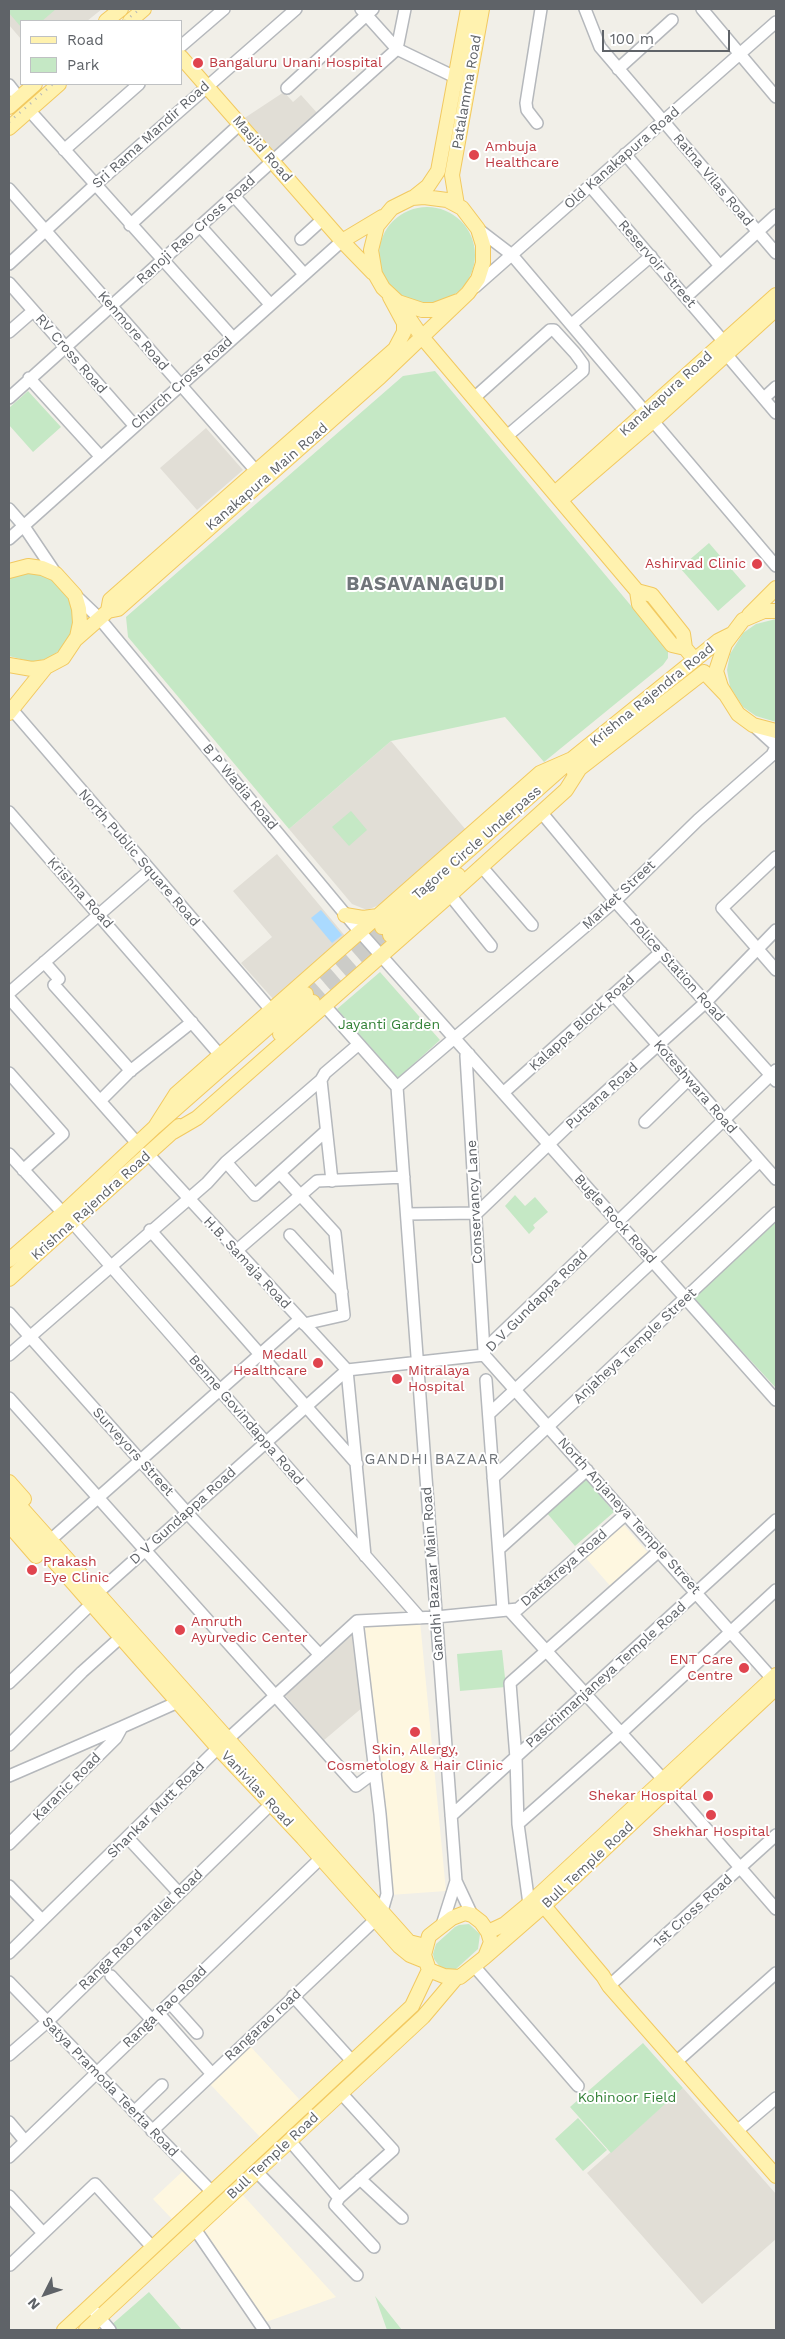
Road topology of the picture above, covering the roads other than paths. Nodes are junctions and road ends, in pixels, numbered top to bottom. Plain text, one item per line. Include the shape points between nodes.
1 (120, 9) edge
2 (224, 9) edge
3 (296, 9) edge
4 (405, 9) edge
5 (468, 9) edge
6 (482, 9) edge
7 (541, 9) edge
8 (584, 9) edge
9 (702, 9) edge
10 (367, 11) edge
11 (145, 14) edge
12 (107, 20) edge
13 (132, 20) edge
14 (672, 20) dead end
15 (776, 22) edge
16 (182, 45) edge
17 (397, 49) junction
18 (740, 54) junction
19 (182, 58) edge
20 (618, 69) junction
21 (455, 77) junction
22 (9, 85) edge
23 (34, 85) edge
24 (58, 85) edge
25 (138, 85) edge
26 (206, 86) junction
27 (287, 88) dead end
28 (776, 98) edge
29 (14, 102) edge
30 (29, 110) junction
31 (664, 122) junction
32 (537, 123) dead end
33 (240, 124) junction
34 (9, 128) edge
35 (64, 150) junction
36 (625, 154) junction
37 (273, 161) junction
38 (95, 185) junction
39 (590, 186) junction
40 (9, 189) edge
41 (234, 196) junction
42 (412, 198) junction
43 (457, 205) junction
44 (776, 215) edge
45 (384, 216) junction
46 (323, 219) junction
47 (130, 225) junction
48 (200, 226) junction
49 (478, 229) junction
50 (45, 231) junction
51 (757, 232) junction
52 (301, 240) dead end
53 (342, 241) junction
54 (512, 254) junction
55 (776, 254) edge
56 (651, 256) junction
57 (163, 262) junction
58 (9, 264) edge
59 (720, 266) junction
60 (304, 274) junction
61 (375, 274) junction
62 (9, 283) edge
63 (776, 296) edge
64 (463, 297) junction
65 (686, 297) junction
66 (393, 298) junction
67 (270, 304) junction
68 (112, 306) junction
69 (776, 309) edge
70 (33, 311) junction
71 (572, 324) junction
72 (9, 332) edge
73 (422, 337) junction
74 (232, 338) junction
75 (65, 347) junction
76 (725, 348) junction
77 (29, 378) junction
78 (180, 385) junction
79 (776, 387) edge
80 (9, 398) edge
81 (474, 398) junction
82 (764, 398) junction
83 (776, 413) edge
84 (650, 416) junction
85 (134, 425) junction
86 (507, 436) junction
87 (100, 456) junction
88 (257, 472) junction
89 (558, 496) junction
90 (9, 509) edge
91 (23, 525) junction
92 (9, 539) edge
93 (776, 566) edge
94 (9, 571) edge
95 (56, 574) junction
96 (776, 588) edge
97 (75, 595) junction
98 (776, 611) edge
99 (103, 614) junction
100 (744, 620) junction
101 (732, 634) junction
102 (75, 640) junction
103 (695, 660) junction
104 (9, 665) edge
105 (46, 666) junction
106 (704, 672) junction
107 (726, 695) junction
108 (10, 710) edge
109 (753, 725) junction
110 (776, 731) edge
111 (776, 746) edge
112 (576, 764) junction
113 (9, 812) edge
114 (541, 812) junction
115 (776, 857) edge
116 (481, 866) junction
117 (149, 871) junction
118 (450, 895) junction
119 (615, 900) junction
120 (99, 915) junction
121 (345, 915) junction
122 (532, 924) dead end
123 (383, 926) junction
124 (776, 930) edge
125 (360, 932) junction
126 (491, 946) dead end
127 (757, 948) junction
128 (661, 952) junction
129 (381, 956) junction
130 (44, 962) junction
131 (776, 970) edge
132 (9, 993) edge
133 (614, 995) junction
134 (9, 998) edge
135 (315, 1001) junction
136 (706, 1002) junction
137 (271, 1010) junction
138 (192, 1022) junction
139 (454, 1037) junction
140 (360, 1044) junction
141 (658, 1046) junction
142 (469, 1054) junction
143 (220, 1055) junction
144 (131, 1071) junction
145 (9, 1073) edge
146 (774, 1076) edge
147 (322, 1080) junction
148 (688, 1080) junction
149 (397, 1087) junction
150 (503, 1093) junction
151 (100, 1101) junction
152 (723, 1121) junction
153 (645, 1122) dead end
154 (155, 1127) junction
155 (326, 1131) junction
156 (137, 1143) junction
157 (550, 1145) junction
158 (9, 1154) edge
159 (148, 1154) junction
160 (760, 1161) junction
161 (226, 1162) junction
162 (23, 1170) junction
163 (280, 1172) junction
164 (404, 1176) junction
165 (776, 1180) edge
166 (332, 1181) junction
167 (300, 1194) junction
168 (188, 1199) junction
169 (477, 1213) junction
170 (776, 1213) edge
171 (406, 1214) junction
172 (68, 1218) junction
173 (618, 1222) junction
174 (150, 1230) junction
175 (290, 1235) dead end
176 (236, 1251) junction
177 (9, 1260) edge
178 (652, 1260) junction
179 (111, 1266) junction
180 (9, 1279) edge
181 (342, 1292) junction
182 (686, 1298) junction
183 (9, 1314) edge
184 (302, 1322) junction
185 (30, 1338) junction
186 (484, 1353) junction
187 (260, 1354) junction
188 (9, 1355) edge
189 (418, 1362) junction
190 (347, 1370) junction
191 (486, 1380) dead end
192 (219, 1390) junction
193 (516, 1390) junction
194 (9, 1398) edge
195 (776, 1400) edge
196 (306, 1406) junction
197 (489, 1414) junction
198 (549, 1427) junction
199 (266, 1442) junction
200 (140, 1459) junction
201 (357, 1464) junction
202 (587, 1470) junction
203 (494, 1478) junction
204 (9, 1482) edge
205 (9, 1494) edge
206 (99, 1498) junction
207 (187, 1512) junction
208 (626, 1514) junction
209 (776, 1520) edge
210 (14, 1522) edge
211 (56, 1535) junction
212 (499, 1549) junction
213 (144, 1551) junction
214 (659, 1551) junction
215 (365, 1556) junction
216 (776, 1590) edge
217 (697, 1593) junction
218 (97, 1601) junction
219 (506, 1610) junction
220 (436, 1617) junction
221 (420, 1618) junction
222 (357, 1621) junction
223 (732, 1632) junction
224 (121, 1637) junction
225 (546, 1651) junction
226 (320, 1655) junction
227 (775, 1681) edge
228 (9, 1683) edge
229 (584, 1693) junction
230 (275, 1696) junction
231 (178, 1702) junction
232 (122, 1727) junction
233 (621, 1733) junction
234 (223, 1743) junction
235 (9, 1745) edge
236 (516, 1758) junction
237 (376, 1770) junction
238 (9, 1776) edge
239 (666, 1783) junction
240 (271, 1804) junction
241 (451, 1816) junction
242 (518, 1824) junction
243 (776, 1835) edge
244 (128, 1838) junction
245 (9, 1844) edge
246 (321, 1858) junction
247 (740, 1868) junction
248 (456, 1881) junction
249 (9, 1886) edge
250 (178, 1892) junction
251 (536, 1905) junction
252 (776, 1909) edge
253 (379, 1915) junction
254 (472, 1915) junction
255 (42, 1920) junction
256 (442, 1925) junction
257 (488, 1932) junction
258 (425, 1946) junction
259 (9, 1953) edge
260 (485, 1957) junction
261 (427, 1966) junction
262 (474, 1966) junction
263 (776, 1973) edge
264 (111, 1976) dead end
265 (456, 1978) junction
266 (9, 1982) edge
267 (609, 1986) junction
268 (294, 1996) junction
269 (170, 2003) junction
270 (156, 2017) junction
271 (47, 2022) junction
272 (197, 2033) dead end
273 (9, 2055) edge
274 (352, 2061) junction
275 (676, 2062) junction
276 (96, 2073) junction
277 (212, 2074) junction
278 (162, 2085) dead end
279 (578, 2086) dead end
280 (341, 2093) junction
281 (776, 2098) edge
282 (134, 2112) junction
283 (9, 2122) edge
284 (152, 2131) junction
285 (737, 2131) junction
286 (25, 2141) junction
287 (290, 2141) junction
288 (9, 2157) edge
289 (257, 2172) junction
290 (776, 2176) edge
291 (360, 2179) junction
292 (212, 2192) junction
293 (9, 2196) edge
294 (339, 2198) junction
295 (402, 2218) dead end
296 (195, 2229) junction
297 (43, 2233) junction
298 (374, 2247) dead end
299 (153, 2248) junction
300 (10, 2265) dead end
301 (357, 2275) dead end
302 (90, 2307) junction
303 (100, 2318) junction
304 (64, 2330) edge
305 (86, 2330) edge
306 (110, 2330) edge
307 (264, 2330) edge

1 - 12 main road
2 - 16 street
3 - 26 street, Sri Rama Mandir Road
4 - 17 street
5 - 21 main road, Patalamma Road
6 - 43 main road, Patalamma Road via 452,175
7 - 32 street via 526,103
8 - 20 street, Ratna Vilas Road via 600,46
9 - 18 street
10 - 17 street
10 - 27 street
11 - 13 main road
14 - 20 street
15 - 18 street, Old Kanakapura Road
17 - 21 street
17 - 37 street, Ranoji Rao Cross Road
18 - 28 street
18 - 31 street, Old Kanakapura Road
19 - 26 main road, Masjid Road
20 - 31 street, Ratna Vilas Road
21 - 42 main road, Patalamma Road via 438,171 428,186
22 - 29 street
23 - 29 main road
24 - 30 main road
25 - 35 street
26 - 33 main road, Masjid Road
26 - 38 street, Sri Rama Mandir Road
30 - 34 main road
30 - 35 street
31 - 36 street, Old Kanakapura Road
31 - 51 street, Ratna Vilas Road
33 - 37 main road, Masjid Road
33 - 47 street
35 - 38 street
36 - 39 street, Old Kanakapura Road
36 - 59 street
37 - 41 street, Ranoji Rao Cross Road
37 - 46 main road, Masjid Road
38 - 47 street
38 - 50 street, Sri Rama Mandir Road
39 - 54 street, Old Kanakapura Road
39 - 56 street, Reservoir Street
40 - 50 street, Kenmore Road
41 - 48 street, Ranoji Rao Cross Road
41 - 60 street
42 - 43 main road via 435,197
42 - 45 main road
43 - 49 main road
44 - 51 street
45 - 53 main road
45 - 61 main road via 372,244 371,262
46 - 52 street
46 - 53 main road, Masjid Road
47 - 57 street
48 - 57 street, Ranoji Rao Cross Road
48 - 67 street
49 - 54 street
49 - 64 main road via 483,245 483,263 478,279
50 - 58 street, Sri Rama Mandir Road
50 - 68 street, Kenmore Road
51 - 55 street, Ratna Vilas Road
51 - 59 street
53 - 60 street, Church Cross Road
53 - 61 main road, Masjid Road
54 - 64 street, Old Kanakapura Road
54 - 71 street
56 - 65 street, Reservoir Street
56 - 71 street
57 - 68 street, Ranoji Rao Cross Road
57 - 74 street
59 - 65 street
60 - 67 street, Church Cross Road
61 - 66 main road
62 - 70 street, RV Cross Road
63 - 76 main road, Kanakapura Road
64 - 66 main road via 434,310 422,310
64 - 73 main road, Kanakapura Main Road
65 - 76 street, Reservoir Street
66 - 73 main road
66 - 88 main road via 404,323 404,332 395,348
67 - 74 street, Church Cross Road
68 - 75 street, Ranoji Rao Cross Road
68 - 78 street, Kenmore Road
69 - 76 main road, Kanakapura Road
70 - 72 street
70 - 75 street, RV Cross Road
71 - 84 street
73 - 81 main road
73 - 99 main road, Kanakapura Main Road via 118,609
74 - 78 street, Church Cross Road
75 - 77 street, Ranoji Rao Cross Road
75 - 85 street, RV Cross Road
76 - 82 street, Reservoir Street
76 - 84 main road, Kanakapura Road
77 - 80 street, Ranoji Rao Cross Road
77 - 87 street
78 - 85 street, Church Cross Road
78 - 88 street, Kenmore Road
79 - 82 street
81 - 86 main road
81 - 86 street via 550,330 560,335 581,361 583,371
82 - 83 street, Reservoir Street
84 - 89 main road, Kanakapura Road
84 - 93 street
85 - 87 street, Church Cross Road
86 - 89 main road
87 - 91 street, Church Cross Road
88 - 99 main road via 110,600
89 - 103 main road via 637,591 652,595 683,634 685,648
90 - 91 street
91 - 92 street, Church Cross Road
91 - 95 street
94 - 95 main road via 28,566
95 - 97 main road
96 - 100 main road
97 - 99 street, B P Wadia Road
97 - 102 main road via 80,609
98 - 100 main road via 764,611
99 - 102 main road
99 - 121 street, B P Wadia Road
100 - 101 main road
101 - 103 main road, Krishna Rajendra Road
101 - 107 main road via 716,671
102 - 105 main road via 63,658
103 - 106 main road
103 - 112 main road, Krishna Rajendra Road
104 - 105 main road via 32,669
105 - 108 main road
106 - 107 main road, Krishna Rajendra Road
106 - 112 main road, Krishna Rajendra Road
107 - 109 main road via 738,714
108 - 117 street, North Public Square Road
109 - 110 main road
109 - 111 street
111 - 119 street, Market Street via 772,755
112 - 114 main road via 566,790
112 - 123 main road, Tagore Circle Underpass
112 - 123 main road via 540,773
113 - 120 street, Krishna Road
114 - 116 main road
114 - 119 street, Police Station Road
115 - 127 street via 722,908
116 - 118 main road
116 - 122 street
117 - 120 street
117 - 137 street, North Public Square Road
118 - 126 street
118 - 129 main road
119 - 128 street, Police Station Road
119 - 139 street, Market Street
120 - 130 street
120 - 138 street, Krishna Road
121 - 123 main road
121 - 125 street, B P Wadia Road
123 - 125 main road
124 - 127 street, Puttana Road
125 - 129 street, B P Wadia Road
125 - 137 main road
127 - 131 street
127 - 136 street, Puttana Road
128 - 133 street, Kalappa Block Road
128 - 136 street, Police Station Road
129 - 135 main road
129 - 139 street, B P Wadia Road
130 - 132 street
130 - 144 street
133 - 141 street, Koteshwara Road
133 - 150 street, Kalappa Block Road
134 - 151 street
135 - 140 street
135 - 154 main road
135 - 159 main road, Krishna Rajendra Road via 196,1118 173,1132
136 - 141 street, Puttana Road
136 - 146 street, Police Station Road
137 - 143 main road
138 - 143 street, Krishna Road
138 - 144 street
139 - 142 street, Bugle Rock Road
139 - 149 street, Market Street
140 - 147 street via 325,1073
140 - 149 street
141 - 148 street, Koteshwara Road
141 - 157 street, Puttana Road
142 - 150 street, Bugle Rock Road
142 - 169 street, Conservancy Lane via 466,1056
143 - 154 main road via 176,1094
144 - 151 street
145 - 162 street via 63,1134
146 - 152 street, D V Gundappa Road
147 - 155 street
147 - 161 street
148 - 152 street, Koteshwara Road
148 - 153 street
149 - 164 street, Gandhi Bazaar Main Road
150 - 157 street, Bugle Rock Road
151 - 156 street
152 - 160 street, Koteshwara Road
152 - 173 street, D V Gundappa Road
154 - 156 main road, Krishna Rajendra Road
155 - 163 street
155 - 166 street
156 - 172 main road, Krishna Rajendra Road
157 - 169 street, Puttana Road
157 - 173 street, Bugle Rock Road
158 - 162 street, Benne Govindappa Road
159 - 168 street, H.B. Samaja Road
159 - 172 main road, Krishna Rajendra Road
160 - 165 street, Koteshwara Road
160 - 178 street
161 - 163 street via 255,1195
161 - 168 street
162 - 172 street, Benne Govindappa Road
163 - 167 street
164 - 166 street
164 - 171 street, Gandhi Bazaar Main Road
166 - 167 street via 317,1180
167 - 176 street
167 - 181 street via 335,1233
168 - 174 street
168 - 176 street, H.B. Samaja Road
169 - 171 street
169 - 186 street, Conservancy Lane
170 - 182 street, Anjaheya Temple Street
171 - 189 street, Gandhi Bazaar Main Road
172 - 177 main road, Krishna Rajendra Road
172 - 179 street, Benne Govindappa Road
172 - 180 main road, Krishna Rajendra Road
173 - 178 street, Bugle Rock Road
173 - 186 street, D V Gundappa Road
174 - 179 street
174 - 187 street
175 - 181 street
176 - 184 street, H.B. Samaja Road
178 - 182 street, Bugle Rock Road
178 - 193 street
179 - 185 street
179 - 192 street, Benne Govindappa Road
181 - 184 street via 344,1315
182 - 195 street, Bugle Rock Road
182 - 198 street, Anjaheya Temple Street
183 - 185 street, Surveyors Street
184 - 187 street
184 - 190 street, H.B. Samaja Road
185 - 188 street
185 - 200 street, Surveyors Street
186 - 189 street, D V Gundappa Road
186 - 193 street, North Anjaneya Temple Street
187 - 192 street
187 - 196 street
189 - 190 street, D V Gundappa Road
189 - 220 street, Gandhi Bazaar Main Road
190 - 196 street, D V Gundappa Road
190 - 201 street
191 - 197 street
192 - 199 street, Benne Govindappa Road
192 - 200 street
193 - 197 street
193 - 198 street, North Anjaneya Temple Street
194 - 206 street
196 - 199 street, D V Gundappa Road
196 - 201 street
197 - 203 street
198 - 202 street, North Anjaneya Temple Street
198 - 203 street, Anjaheya Temple Street
199 - 207 street, D V Gundappa Road
199 - 215 street, Benne Govindappa Road
200 - 206 street
200 - 207 street, Surveyors Street
201 - 215 street
202 - 208 street, North Anjaneya Temple Street
202 - 212 street
203 - 212 street
204 - 211 main road
205 - 210 main road
206 - 211 street
206 - 213 street
207 - 213 street, D V Gundappa Road
207 - 226 street, Surveyors Street
208 - 214 street, North Anjaneya Temple Street
208 - 219 street, Dattatreya Road via 518,1609
209 - 217 street, Paschimanjaneya Temple Road
210 - 218 main road
211 - 218 main road
212 - 219 street
213 - 218 street, D V Gundappa Road
213 - 230 street
214 - 217 street, North Anjaneya Temple Street
214 - 225 street
215 - 221 street, Benne Govindappa Road
216 - 223 street
217 - 223 street, North Anjaneya Temple Street
217 - 229 street, Paschimanjaneya Temple Road
218 - 224 main road, Vanivilas Road
218 - 228 street, D V Gundappa Road
218 - 234 main road, Vanivilas Road
219 - 220 street, Dattatreya Road
219 - 225 street
220 - 221 street
220 - 241 street, Gandhi Bazaar Main Road
221 - 222 street
222 - 226 street, Shankar Mutt Road
222 - 237 street
223 - 227 street, North Anjaneya Temple Street
223 - 233 street
224 - 231 main road, Vanivilas Road
224 - 235 street
225 - 229 street
225 - 236 street via 510,1683
226 - 230 street, Shankar Mutt Road
227 - 239 main road, Bull Temple Road
229 - 233 street
229 - 236 street, Paschimanjaneya Temple Road
230 - 234 street, Shankar Mutt Road
230 - 237 street via 356,1786
231 - 232 street, Karanic Road
231 - 234 main road, Vanivilas Road
232 - 238 street, Karanic Road
232 - 245 street, Karanic Road via 116,1738
233 - 239 street
233 - 242 street
234 - 240 main road, Vanivilas Road
234 - 244 street, Shankar Mutt Road
234 - 253 main road, Vanivilas Road via 311,1833
236 - 241 street, Paschimanjaneya Temple Road
236 - 242 street
237 - 253 street via 387,1894
239 - 247 street
239 - 251 main road, Bull Temple Road
240 - 246 main road, Vanivilas Road
240 - 250 street, Ranga Rao Parallel Road
241 - 248 street, Gandhi Bazaar Main Road
242 - 251 street
243 - 247 street, 1st Cross Road
244 - 250 street
244 - 255 street, Shankar Mutt Road
246 - 253 main road, Vanivilas Road
246 - 269 street, Ranga Rao Road
247 - 252 street
247 - 267 street, 1st Cross Road
248 - 254 street
248 - 256 street
249 - 255 street
250 - 271 street, Ranga Rao Parallel Road
251 - 257 main road, Bull Temple Road
251 - 260 main road, Bull Temple Road
251 - 267 main road via 601,1983
253 - 258 main road via 409,1942
253 - 261 main road, Vanivilas Road via 410,1955
253 - 268 street, Rangarao road
254 - 256 main road via 458,1915
254 - 257 main road
255 - 259 street, Shankar Mutt Road
256 - 258 main road via 429,1936
257 - 260 main road via 491,1942
258 - 261 main road
260 - 262 main road
261 - 265 main road via 444,1976
261 - 274 main road, Bull Temple Road via 412,2006
262 - 265 main road
262 - 279 street
263 - 275 street
264 - 270 street
265 - 280 main road, Bull Temple Road via 424,2017
266 - 271 street, Satya Pramoda Teerta Road
267 - 275 main road
268 - 274 street
268 - 277 street, Rangarao road
269 - 270 street, Ranga Rao Road
269 - 272 street
270 - 276 street, Ranga Rao Road
270 - 277 street
271 - 273 street, Ranga Rao Parallel Road
271 - 276 street, Satya Pramoda Teerta Road
274 - 292 main road, Bull Temple Road
275 - 285 main road
276 - 282 street, Satya Pramoda Teerta Road
276 - 286 street, Ranga Rao Road
277 - 284 street, Rangarao road
278 - 282 street
280 - 287 main road, Bull Temple Road
280 - 291 street via 393,2150
281 - 285 street
282 - 284 street, Satya Pramoda Teerta Road
283 - 286 street
284 - 292 street, Satya Pramoda Teerta Road
285 - 290 main road
286 - 288 street, Ranga Rao Road
287 - 289 main road, Bull Temple Road
287 - 294 street
289 - 296 main road, Bull Temple Road
289 - 301 street
291 - 294 street
291 - 295 street
292 - 299 main road, Bull Temple Road
293 - 297 street
294 - 298 street via 335,2205
296 - 303 main road, Bull Temple Road
296 - 307 street
297 - 299 street via 96,2184
297 - 300 street
299 - 302 main road, Bull Temple Road
302 - 303 street
302 - 304 main road, Bull Temple Road
303 - 305 main road, Bull Temple Road
303 - 306 street

